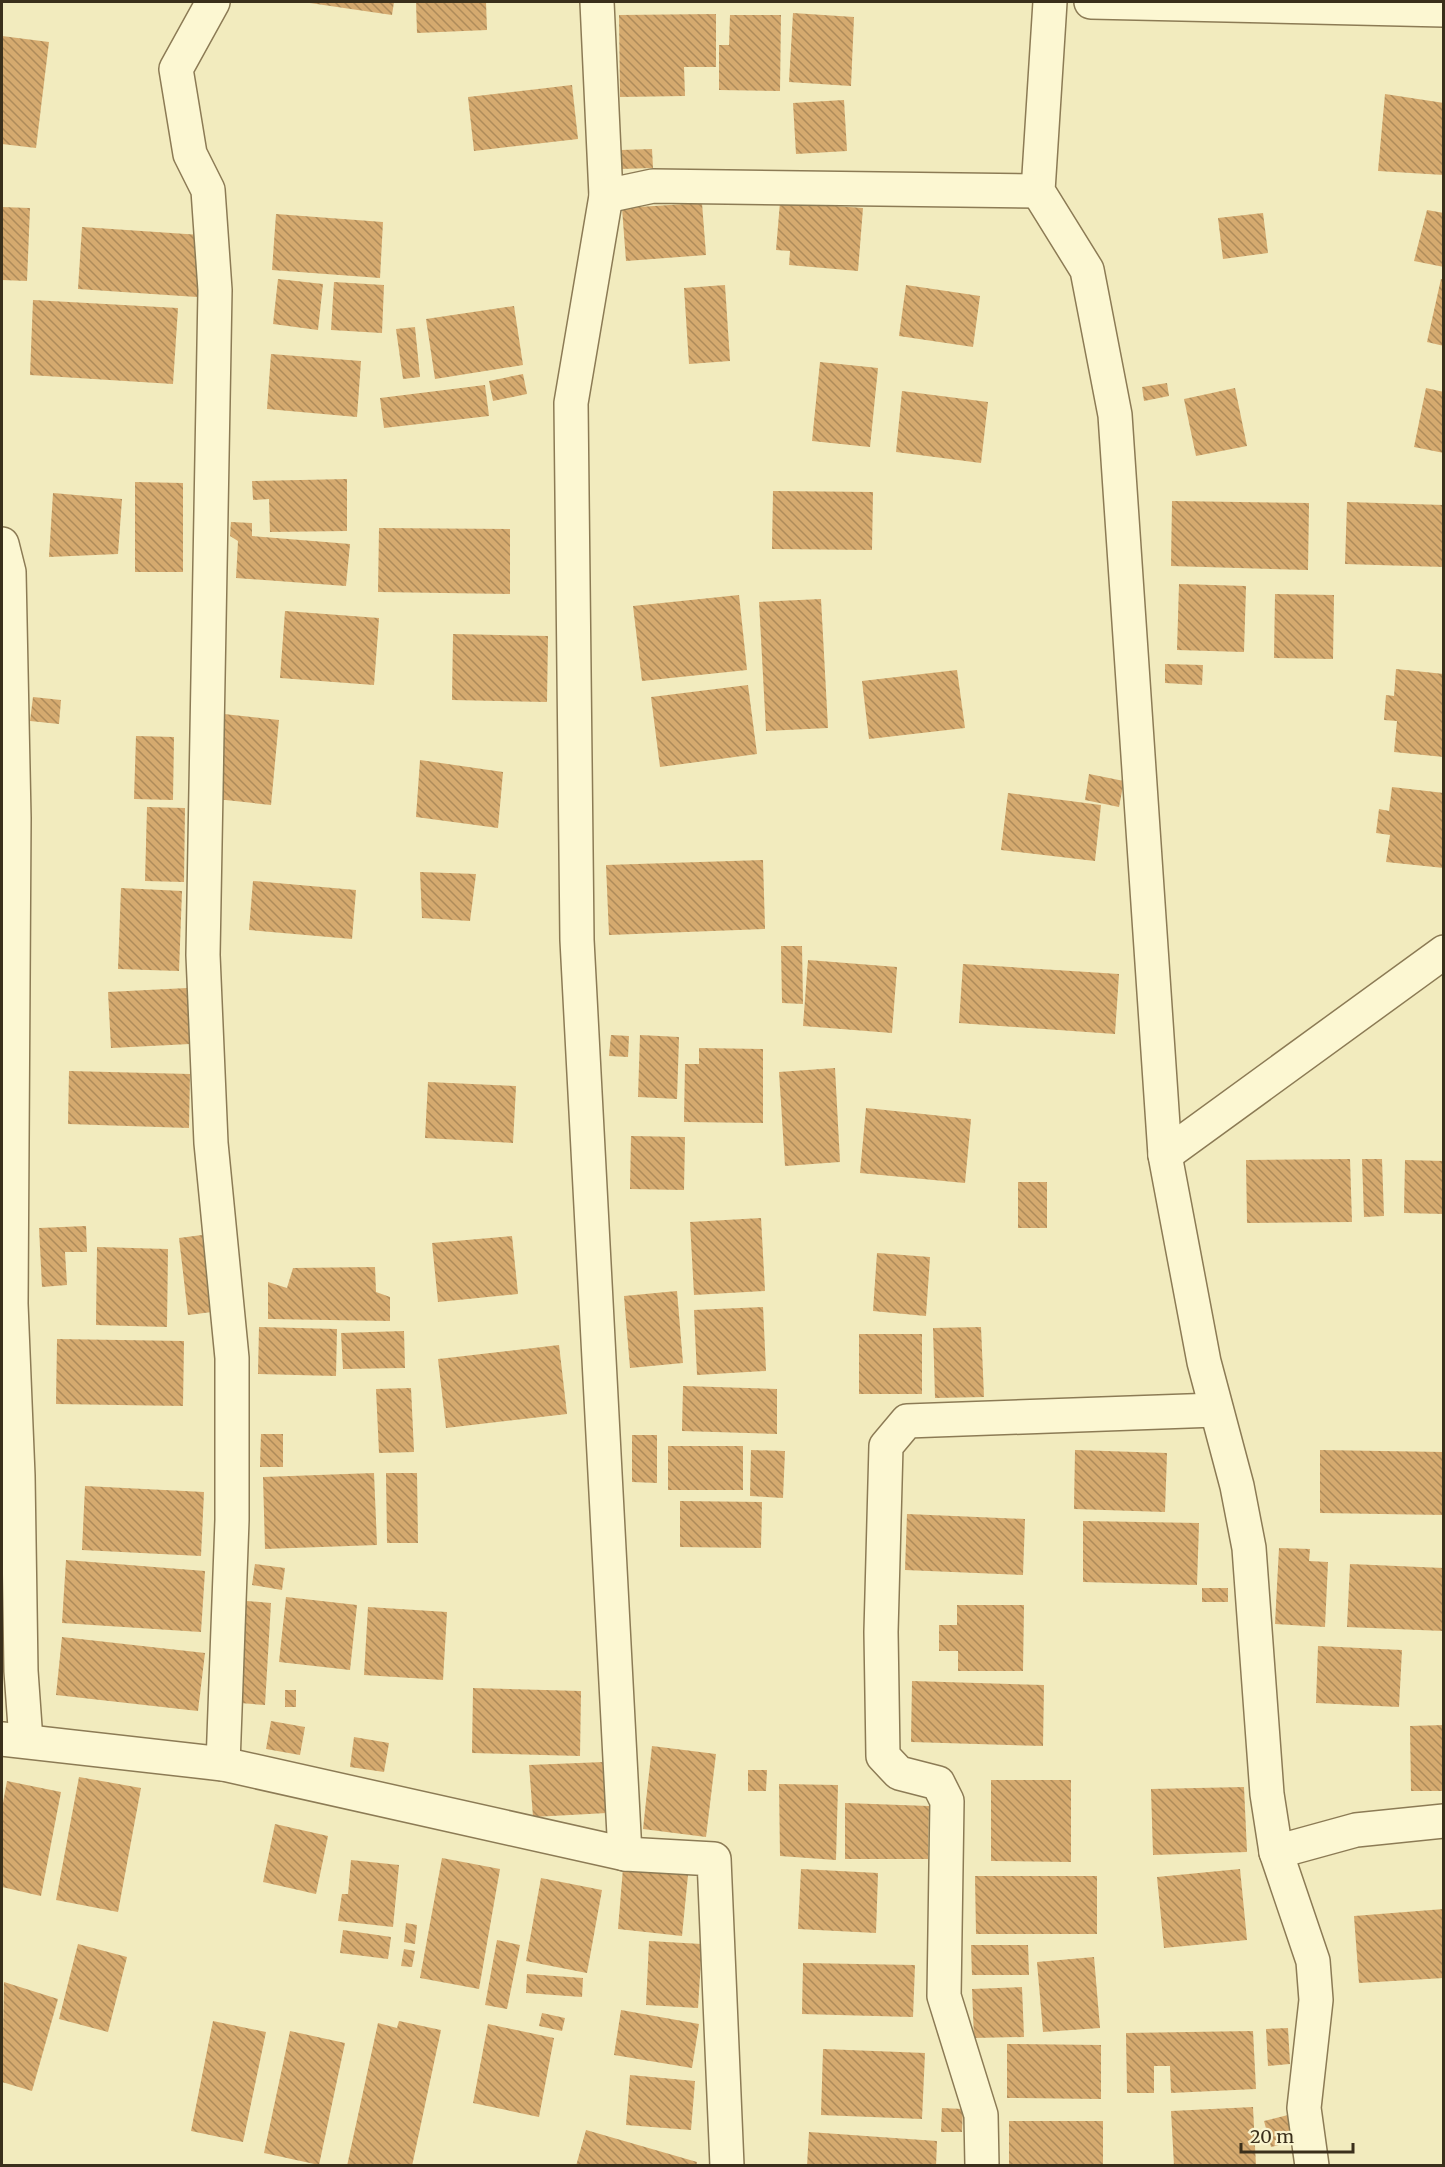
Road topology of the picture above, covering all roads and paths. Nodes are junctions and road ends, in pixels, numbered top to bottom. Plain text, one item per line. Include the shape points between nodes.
1 (213, 2) edge
2 (597, 2) edge
3 (1050, 2) edge
4 (1091, 2) edge
5 (1443, 10) edge
6 (1038, 190) junction
7 (606, 196) junction
8 (2, 543) edge
9 (1443, 952) edge
10 (1165, 1155) junction
11 (1216, 1410) junction
12 (14, 1740) edge
13 (222, 1764) junction
14 (1443, 1821) edge
15 (1276, 1852) junction
16 (625, 1854) junction
17 (727, 2166) edge
18 (982, 2166) edge
19 (1312, 2166) edge

1 - 13 street via 176,69 190,154 208,190 215,290 203,955 211,1143 232,1358 232,1520
2 - 7 street
3 - 6 street
4 - 5 street
6 - 7 street via 653,186
6 - 10 street via 1087,270 1115,415
7 - 16 street via 571,403 577,940
8 - 12 street via 9,572 14,818 11,1304 21,1671
9 - 10 street
10 - 11 street
11 - 15 street via 1249,1548 1267,1794
11 - 18 street via 907,1421 886,1446 881,1632 883,1756 899,1773 938,1783 947,1801 944,1996 981,2115
12 - 13 street
13 - 16 street
14 - 15 street via 1356,1830
15 - 19 street via 1313,1961 1316,2000 1304,2108
16 - 17 street via 714,1859

